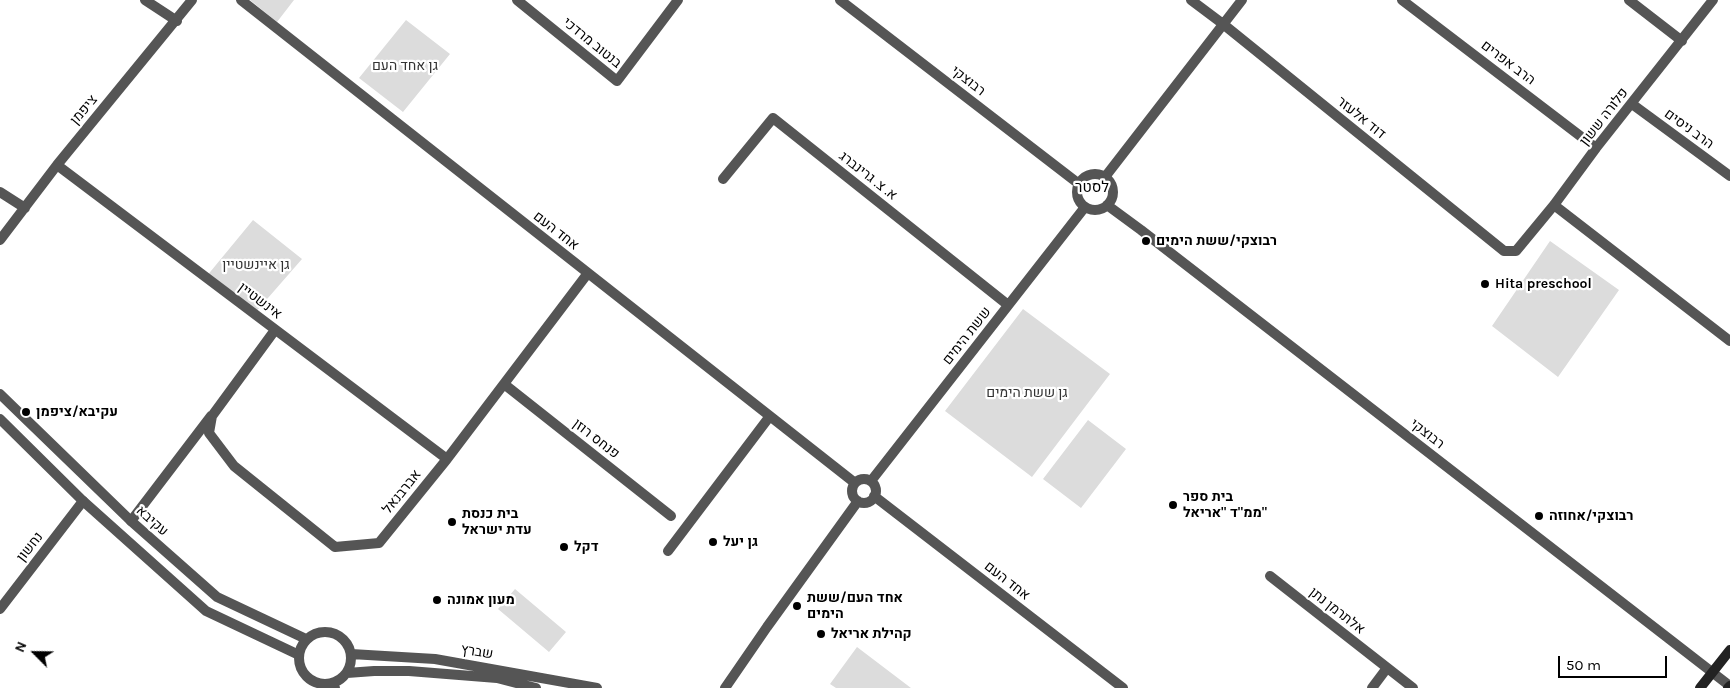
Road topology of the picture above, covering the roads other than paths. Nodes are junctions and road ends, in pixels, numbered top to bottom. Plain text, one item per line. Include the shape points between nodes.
1 (145, 0) edge
2 (192, 0) edge
3 (241, 0) edge
4 (517, 0) edge
5 (678, 0) edge
6 (840, 0) edge
7 (1191, 0) edge
8 (1242, 0) edge
9 (1402, 0) edge
10 (1629, 0) edge
11 (1714, 0) edge
12 (177, 20) junction
13 (1223, 24) junction
14 (1682, 41) junction
15 (1632, 104) junction
16 (1596, 148) junction
17 (57, 165) junction
18 (1730, 176) edge
19 (1105, 177) junction
20 (723, 179) dead end
21 (1079, 184) junction
22 (0, 192) edge
23 (1107, 205) junction
24 (1554, 205) junction
25 (1085, 207) junction
26 (25, 208) junction
27 (0, 240) edge
28 (1516, 251) joint
29 (588, 273) junction
30 (1008, 305) junction
31 (275, 330) junction
32 (1730, 341) edge
33 (504, 384) junction
34 (0, 394) edge
35 (212, 416) junction
36 (770, 416) junction
37 (0, 419) edge
38 (446, 459) junction
39 (871, 481) junction
40 (855, 483) junction
41 (874, 496) junction
42 (82, 501) junction
43 (858, 501) junction
44 (671, 516) dead end
45 (130, 521) junction
46 (668, 551) dead end
47 (1270, 576) dead end
48 (0, 609) edge
49 (306, 640) junction
50 (1730, 650) edge
51 (351, 654) junction
52 (298, 655) junction
53 (1388, 668) junction
54 (1713, 672) junction
55 (347, 673) junction
56 (326, 686) edge
57 (1730, 687) edge
58 (536, 688) edge
59 (597, 688) edge
60 (725, 688) edge
61 (1123, 688) edge
62 (1372, 688) edge
63 (1413, 688) edge
64 (1700, 688) edge

1 - 12 street
2 - 12 street, ציפמן
3 - 29 street, אחד העם
4 - 5 street, בנטוב מרדכי via 617,81
6 - 21 street, רבוצקי
7 - 13 street, דוד אלעזר
8 - 13 street
9 - 16 street, הרב אפרים
10 - 14 street
11 - 14 street, פלורה ששון
12 - 17 street, ציפמן
13 - 19 street
13 - 28 street, דוד אלעזר via 1504,251
14 - 15 street, פלורה ששון
15 - 16 street, פלורה ששון
15 - 18 street, הרב ניסים
16 - 24 street, פלורה ששון
17 - 26 street, ציפמן
17 - 31 street, אינשטיין
19 - 21 street via 1090,175
19 - 23 street via 1112,186 1113,194
20 - 30 street, א. צ. גרינברג via 773,118
21 - 25 street via 1078,196
22 - 26 street
23 - 25 street via 1094,210
23 - 54 street, רבוצקי
24 - 28 street, פלורה ששון
24 - 32 street
25 - 30 street, ששת הימים
26 - 27 street, ציפמן
29 - 33 street, אברבנאל
29 - 36 street, אחד העם
30 - 39 street, ששת הימים
31 - 35 street
31 - 38 street, אינשטיין
33 - 38 street, אברבנאל
33 - 44 street, פנחס רוזן
34 - 45 street, עקיבא
35 - 38 street, אברבנאל via 209,432 234,466 335,547 379,543
35 - 45 street
36 - 40 street, אחד העם
36 - 46 street
37 - 42 street
39 - 40 street via 864,479
39 - 41 street via 876,488
40 - 43 street via 852,490
41 - 43 street via 867,502
41 - 61 street, אחד העם
42 - 48 street, נחשון
42 - 52 street via 206,611
43 - 60 street
45 - 49 street, עקיבא via 217,596
47 - 53 street, אלתרמן נתן
49 - 51 street via 314,634 333,633 342,637
49 - 52 street
50 - 54 main road
51 - 55 street
51 - 59 street, שברץ via 435,659
52 - 56 street via 304,674 311,681
53 - 62 street
53 - 63 street, אלתרמן נתן
54 - 57 street, רבוצקי
54 - 64 main road
55 - 56 street
55 - 58 street, שברץ via 409,671 497,678

